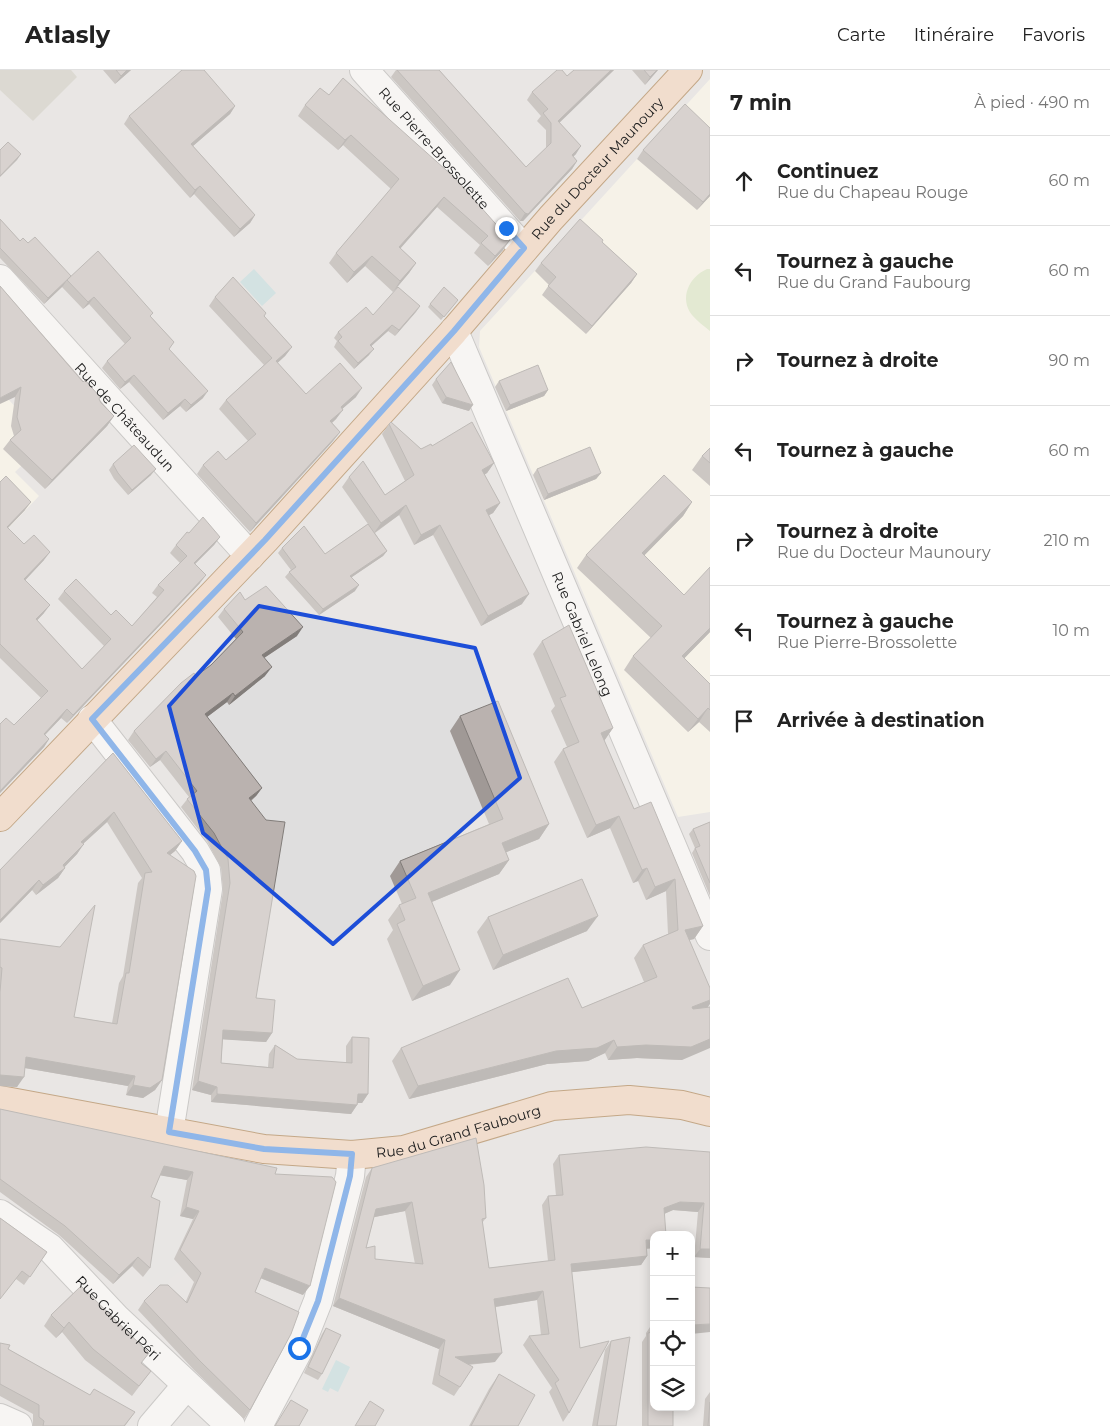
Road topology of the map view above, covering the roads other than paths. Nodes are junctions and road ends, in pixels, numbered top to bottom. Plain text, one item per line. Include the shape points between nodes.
1 (364, 70) edge
2 (688, 70) edge
3 (524, 248) junction
4 (0, 279) edge
5 (454, 331) junction
6 (250, 556) junction
7 (92, 719) junction
8 (0, 817) edge
9 (710, 936) edge
10 (0, 1100) edge
11 (710, 1112) edge
12 (169, 1132) junction
13 (352, 1154) junction
14 (0, 1214) edge
15 (186, 1386) junction
16 (0, 1418) edge
17 (18, 1426) edge
18 (152, 1426) edge
19 (231, 1426) edge
20 (258, 1426) edge

1 - 3 street, Rue Pierre-Brossolette
2 - 3 main road, Rue du Docteur Maunoury
3 - 5 main road, Rue du Docteur Maunoury
4 - 6 street, Rue de Châteaudun
5 - 6 main road, Rue du Docteur Maunoury
5 - 9 street, Rue Gabriel Lelong
6 - 7 main road, Rue du Docteur Maunoury
7 - 8 main road, Rue du Docteur Maunoury
7 - 12 street via 195,851 206,870 208,889
10 - 12 main road, Rue du Grand Faubourg
11 - 13 main road, Rue du Grand Faubourg via 682,1105 629,1100 552,1106 404,1150
12 - 13 main road, Rue du Grand Faubourg via 264,1149
13 - 20 street via 350,1176 318,1301 299,1348
14 - 15 street, Rue Gabriel Péri via 50,1248
15 - 18 street
15 - 19 street, Rue Gabriel Péri
16 - 17 street

